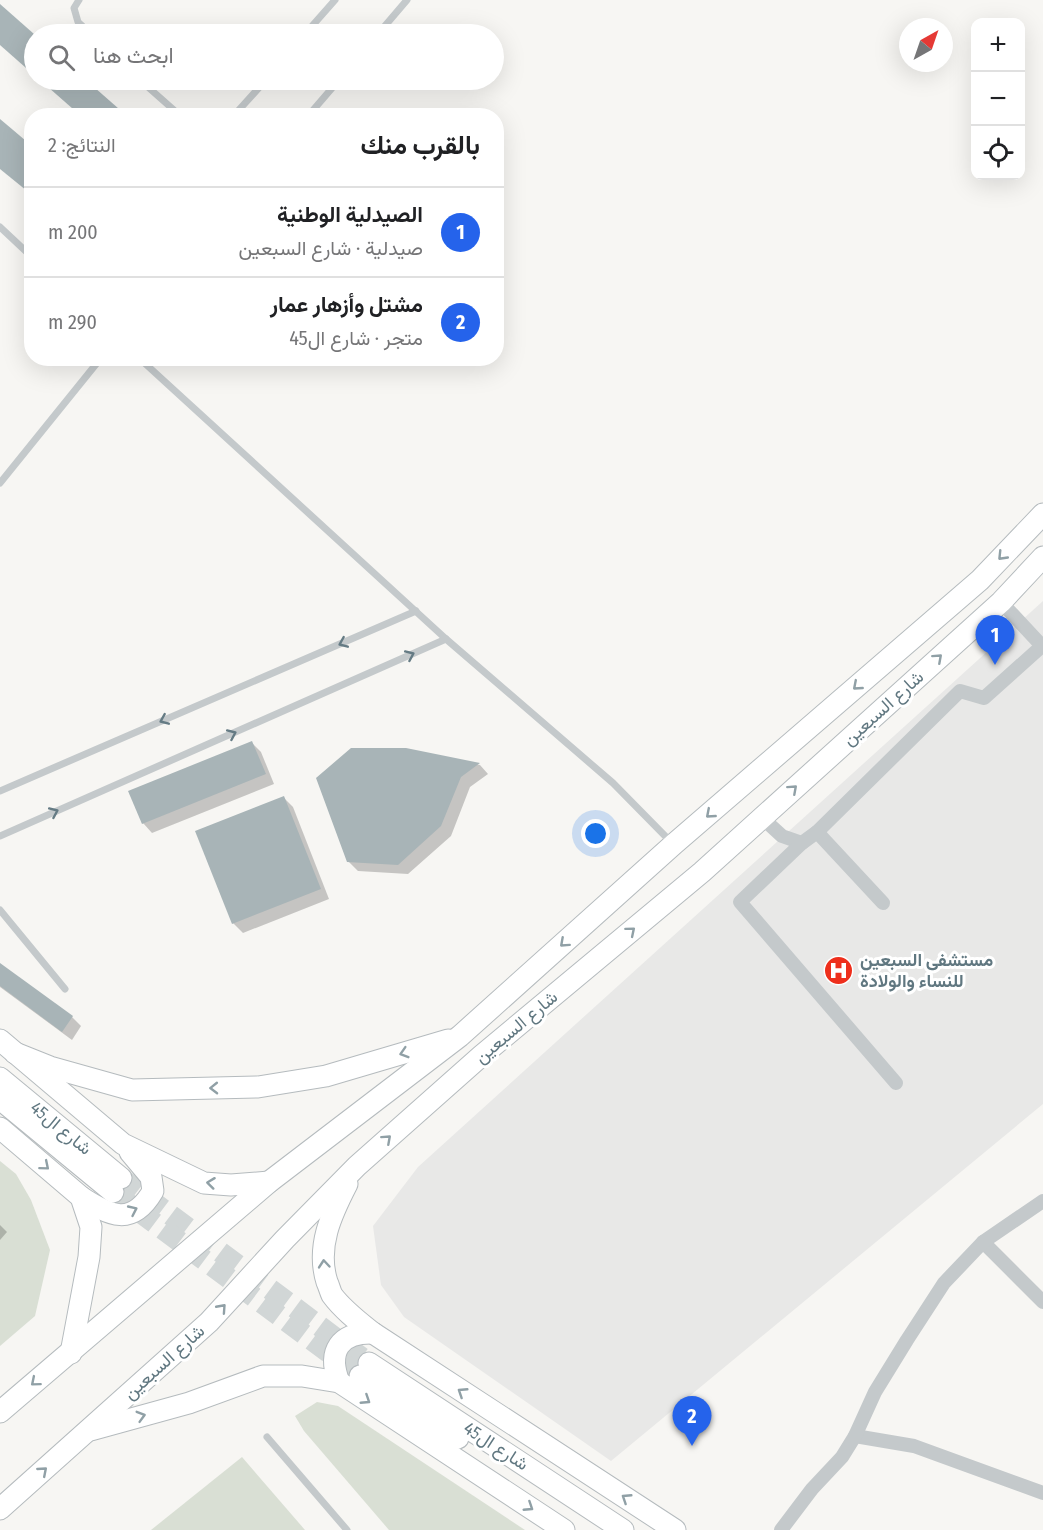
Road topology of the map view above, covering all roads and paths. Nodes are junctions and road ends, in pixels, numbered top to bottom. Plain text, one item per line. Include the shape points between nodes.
1 (79, 0) edge
2 (335, 0) edge
3 (407, 0) edge
4 (80, 24) edge
5 (314, 24) edge
6 (387, 24) edge
7 (152, 90) edge
8 (257, 90) edge
9 (330, 90) edge
10 (173, 108) edge
11 (241, 108) edge
12 (315, 108) edge
13 (0, 227) edge
14 (24, 250) edge
15 (95, 366) edge
16 (148, 366) edge
17 (0, 483) edge
18 (1043, 514) edge
19 (1043, 557) edge
20 (1001, 602) junction
21 (416, 611) junction
22 (446, 639) junction
23 (1042, 647) edge
24 (0, 791) edge
25 (761, 817) junction
26 (817, 832) junction
27 (0, 836) edge
28 (802, 843) junction
29 (674, 844) junction
30 (883, 903) dead end
31 (0, 910) edge
32 (65, 989) dead end
33 (460, 1036) junction
34 (7, 1046) edge
35 (0, 1078) edge
36 (896, 1083) dead end
37 (0, 1099) edge
38 (0, 1128) edge
39 (123, 1144) junction
40 (357, 1166) junction
41 (269, 1182) junction
42 (81, 1197) junction
43 (1043, 1201) edge
44 (983, 1242) junction
45 (1043, 1302) edge
46 (373, 1333) junction
47 (70, 1353) junction
48 (339, 1382) junction
49 (0, 1412) edge
50 (85, 1432) junction
51 (855, 1436) junction
52 (267, 1437) dead end
53 (1043, 1493) edge
54 (0, 1509) edge
55 (347, 1530) edge
56 (564, 1530) edge
57 (602, 1530) edge
58 (623, 1530) edge
59 (675, 1530) edge
60 (781, 1530) edge

1 - 4 lane via 74,8
2 - 5 lane
3 - 6 lane
7 - 10 lane
8 - 11 lane
9 - 12 lane
13 - 14 lane
15 - 17 lane
16 - 21 lane
18 -> 29 main road, شارع السبعين via 980,580
19 - 20 main road, شارع السبعين
20 - 23 street
25 -> 20 main road, شارع السبعين
21 - 22 lane
21 -> 24 lane
27 -> 22 lane
22 - 29 lane via 613,783
23 - 26 street via 984,698 960,691
25 - 28 street via 782,836
40 -> 25 main road, شارع السبعين via 481,1056 702,872
26 - 28 street
26 - 30 street
28 - 36 street via 740,902
29 -> 33 main road, شارع السبعين
31 - 32 lane
33 -> 34 main road via 326,1076 258,1087 132,1090 50,1067
33 - 41 main road, شارع السبعين
34 - 39 main road
35 - 37 main road, شارع ال45 via 117,1185
38 -> 42 main road
41 -> 39 main road via 204,1183
42 -> 39 main road via 104,1212 118,1215 146,1204 153,1191 150,1177
46 -> 40 main road via 331,1293 323,1268 323,1242
50 -> 40 main road, شارع السبعين via 209,1322
41 - 47 main road, شارع السبعين
42 - 47 main road via 91,1227 89,1257
43 - 44 street
44 - 45 street
44 - 51 street via 944,1283 875,1392
46 - 48 main road via 357,1333 339,1346 333,1367
59 -> 46 main road
47 -> 49 main road, شارع السبعين
50 -> 48 main road via 189,1403 263,1376 302,1376
48 -> 56 main road
54 -> 50 main road, شارع السبعين
51 - 53 street via 914,1446
51 - 60 street
52 - 55 lane
57 - 58 main road, شارع ال45 via 364,1369

